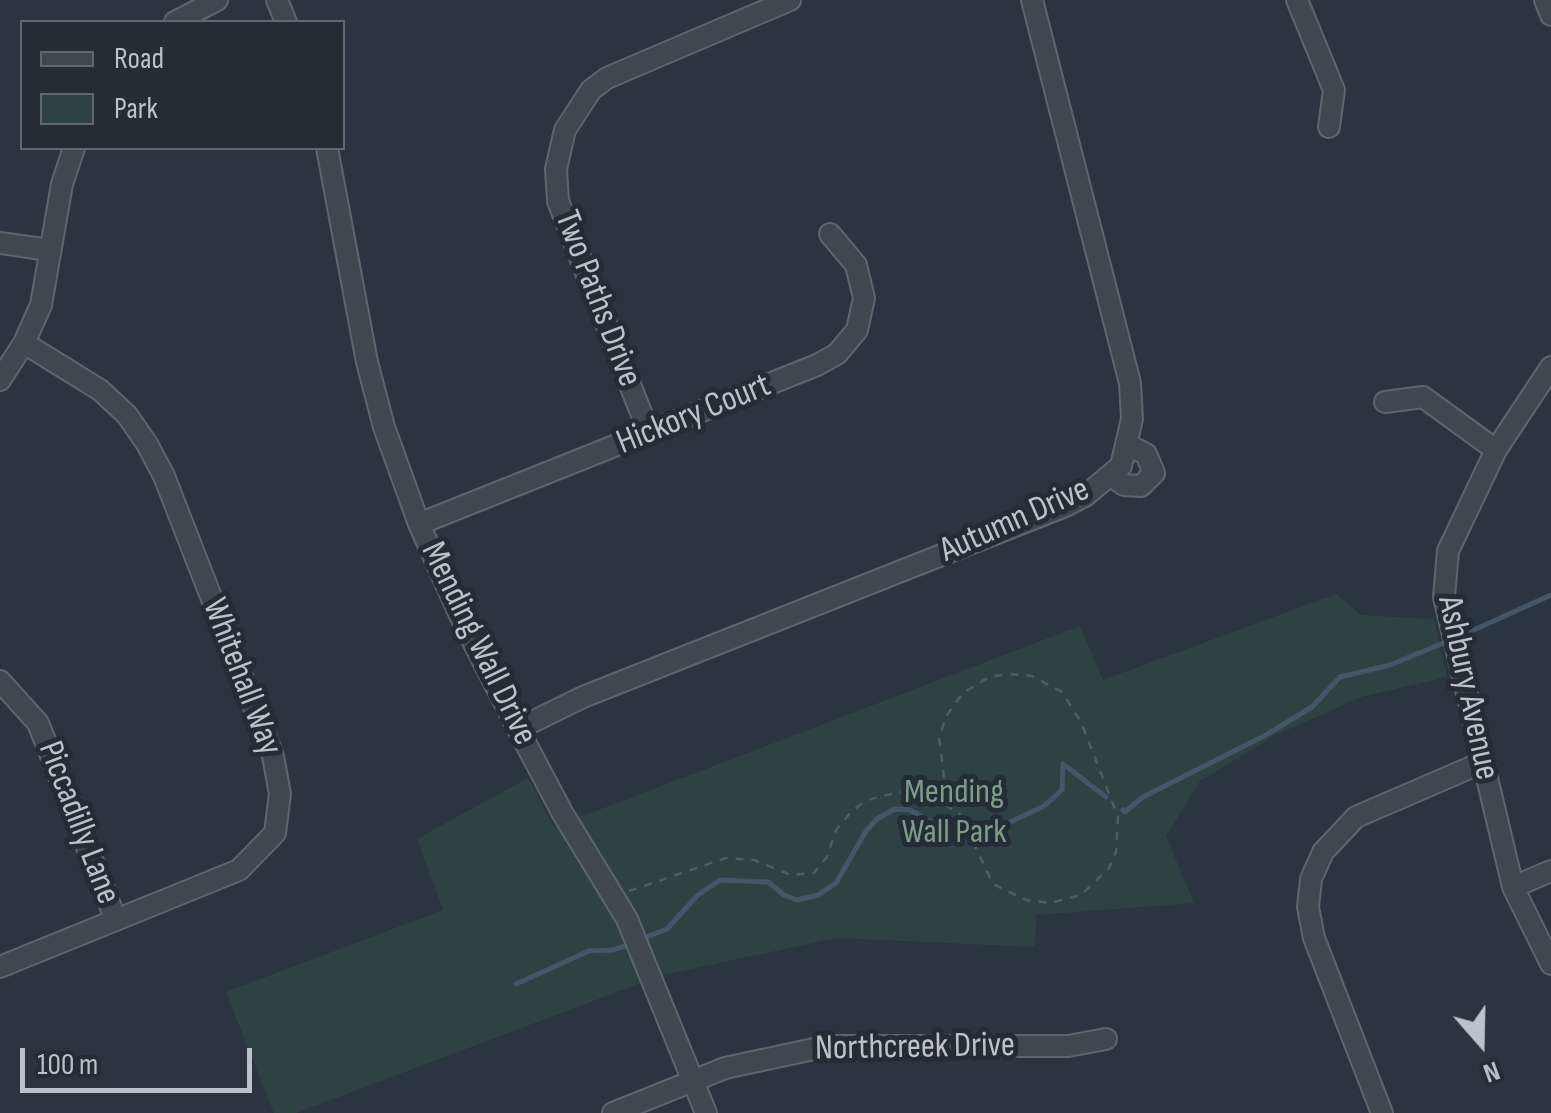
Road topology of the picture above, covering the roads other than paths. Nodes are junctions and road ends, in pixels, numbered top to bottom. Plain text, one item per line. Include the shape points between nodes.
1 (217, 0) edge
2 (790, 0) edge
3 (1032, 0) edge
4 (1297, 0) edge
5 (1546, 0) edge
6 (1551, 15) edge
7 (179, 20) edge
8 (1330, 127) dead end
9 (73, 150) edge
10 (327, 150) edge
11 (830, 234) dead end
12 (0, 244) edge
13 (49, 250) junction
14 (24, 344) junction
15 (1551, 367) edge
16 (0, 380) edge
17 (1385, 402) dead end
18 (649, 433) junction
19 (1126, 444) junction
20 (1496, 450) junction
21 (1110, 475) junction
22 (419, 524) junction
23 (0, 680) edge
24 (518, 729) junction
25 (1481, 763) junction
26 (1551, 871) edge
27 (1513, 887) junction
28 (116, 920) junction
29 (1551, 964) edge
30 (0, 967) edge
31 (1106, 1039) dead end
32 (694, 1080) junction
33 (613, 1113) edge
34 (706, 1113) edge
35 (1382, 1113) edge

1 - 7 street
2 - 18 street, Two Paths Drive via 607,78 565,130 556,169 558,201
3 - 19 street, Autumn Drive via 1130,382
4 - 8 street via 1334,90
5 - 6 street
9 - 13 street
10 - 22 street, Mending Wall Drive via 367,362
11 - 18 street, Hickory Court via 856,265 864,288 863,314 844,347 817,365
12 - 13 street
13 - 14 street via 41,305
14 - 16 street
14 - 28 street, Whitehall Way via 100,390 148,444 280,794 275,833 239,870
15 - 20 street, Ashbury Avenue
17 - 20 street via 1422,396
18 - 22 street, Hickory Court
19 - 21 street, Autumn Drive via 1121,466
19 - 21 street via 1146,454 1154,473 1140,486
20 - 25 street, Ashbury Avenue via 1448,551 1444,597
21 - 24 street, Autumn Drive via 1068,505 583,697
22 - 24 street, Mending Wall Drive
23 - 28 street, Piccadilly Lane via 38,722
24 - 32 street, Mending Wall Drive via 642,952
25 - 27 street, Ashbury Avenue
25 - 35 street via 1356,817 1323,852 1312,879 1314,938
26 - 27 street
27 - 29 street, Ashbury Avenue
28 - 30 street, Whitehall Way
31 - 32 street, Northcreek Drive via 1068,1046 828,1046
32 - 33 street, Northcreek Drive
32 - 34 street, Mending Wall Drive

